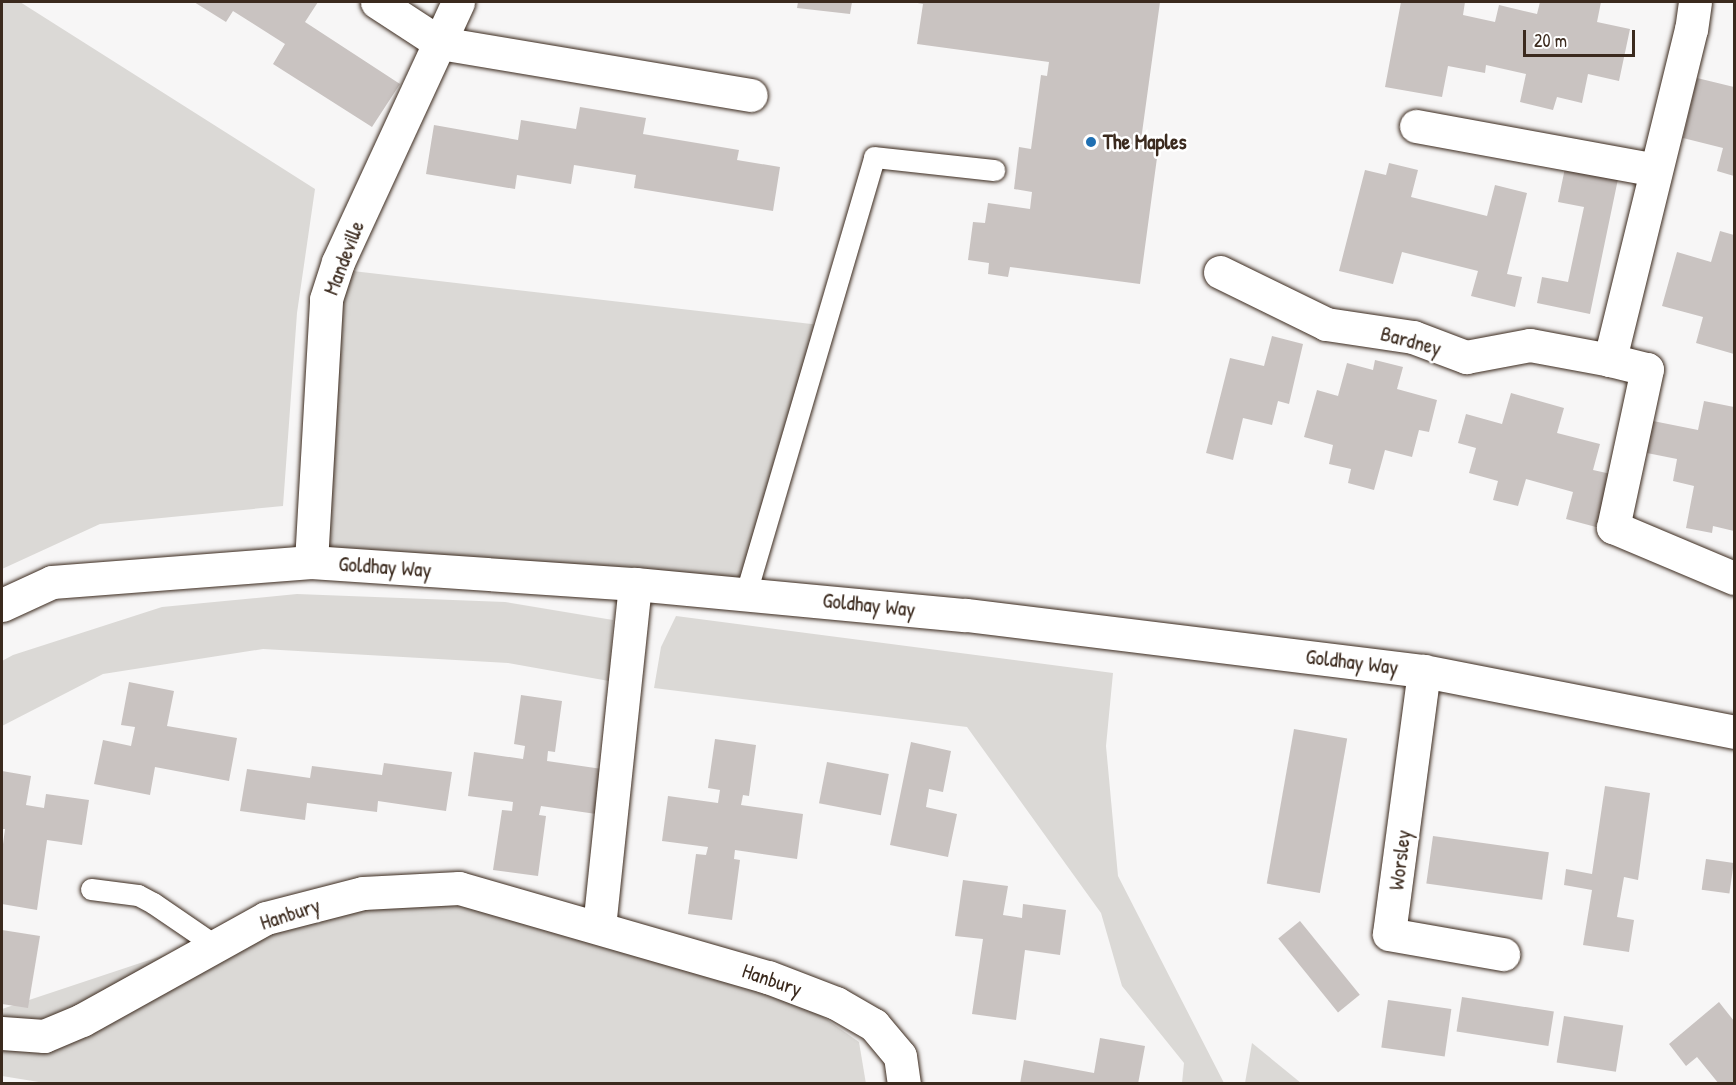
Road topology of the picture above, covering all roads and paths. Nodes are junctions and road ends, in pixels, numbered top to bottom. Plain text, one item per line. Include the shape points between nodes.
1 (377, 2) edge
2 (458, 2) edge
3 (1695, 2) edge
4 (440, 43) junction
5 (752, 94) dead end
6 (1416, 126) dead end
7 (994, 170) dead end
8 (1655, 170) junction
9 (1220, 272) dead end
10 (1610, 360) junction
11 (311, 562) junction
12 (1734, 578) edge
13 (635, 584) junction
14 (746, 593) junction
15 (2, 605) edge
16 (1424, 671) junction
17 (1734, 732) edge
18 (91, 889) dead end
19 (599, 927) junction
20 (216, 946) junction
21 (1503, 954) dead end
22 (2, 1033) edge
23 (904, 1083) edge

1 - 4 street
2 - 4 street, Mandeville
3 - 8 street
4 - 5 street
4 - 11 street, Mandeville via 338,262 326,299
6 - 8 street
7 - 14 lane via 874,157
8 - 10 street
9 - 10 street, Bardney via 1326,324 1413,337 1466,357 1530,345
10 - 12 street, Bardney via 1647,369 1613,527
11 - 13 street, Goldhay Way
11 - 15 street, Goldhay Way via 52,582
13 - 14 street, Goldhay Way
13 - 19 street
14 - 16 street, Goldhay Way via 966,615
16 - 17 street, Goldhay Way
16 - 21 street, Worsley via 1389,934
18 - 20 lane via 138,895
19 - 20 street, Hanbury via 459,888 363,893 266,918
19 - 23 street, Hanbury via 768,977 836,1003 874,1025 900,1056
20 - 22 street, Hanbury via 82,1020 44,1036

